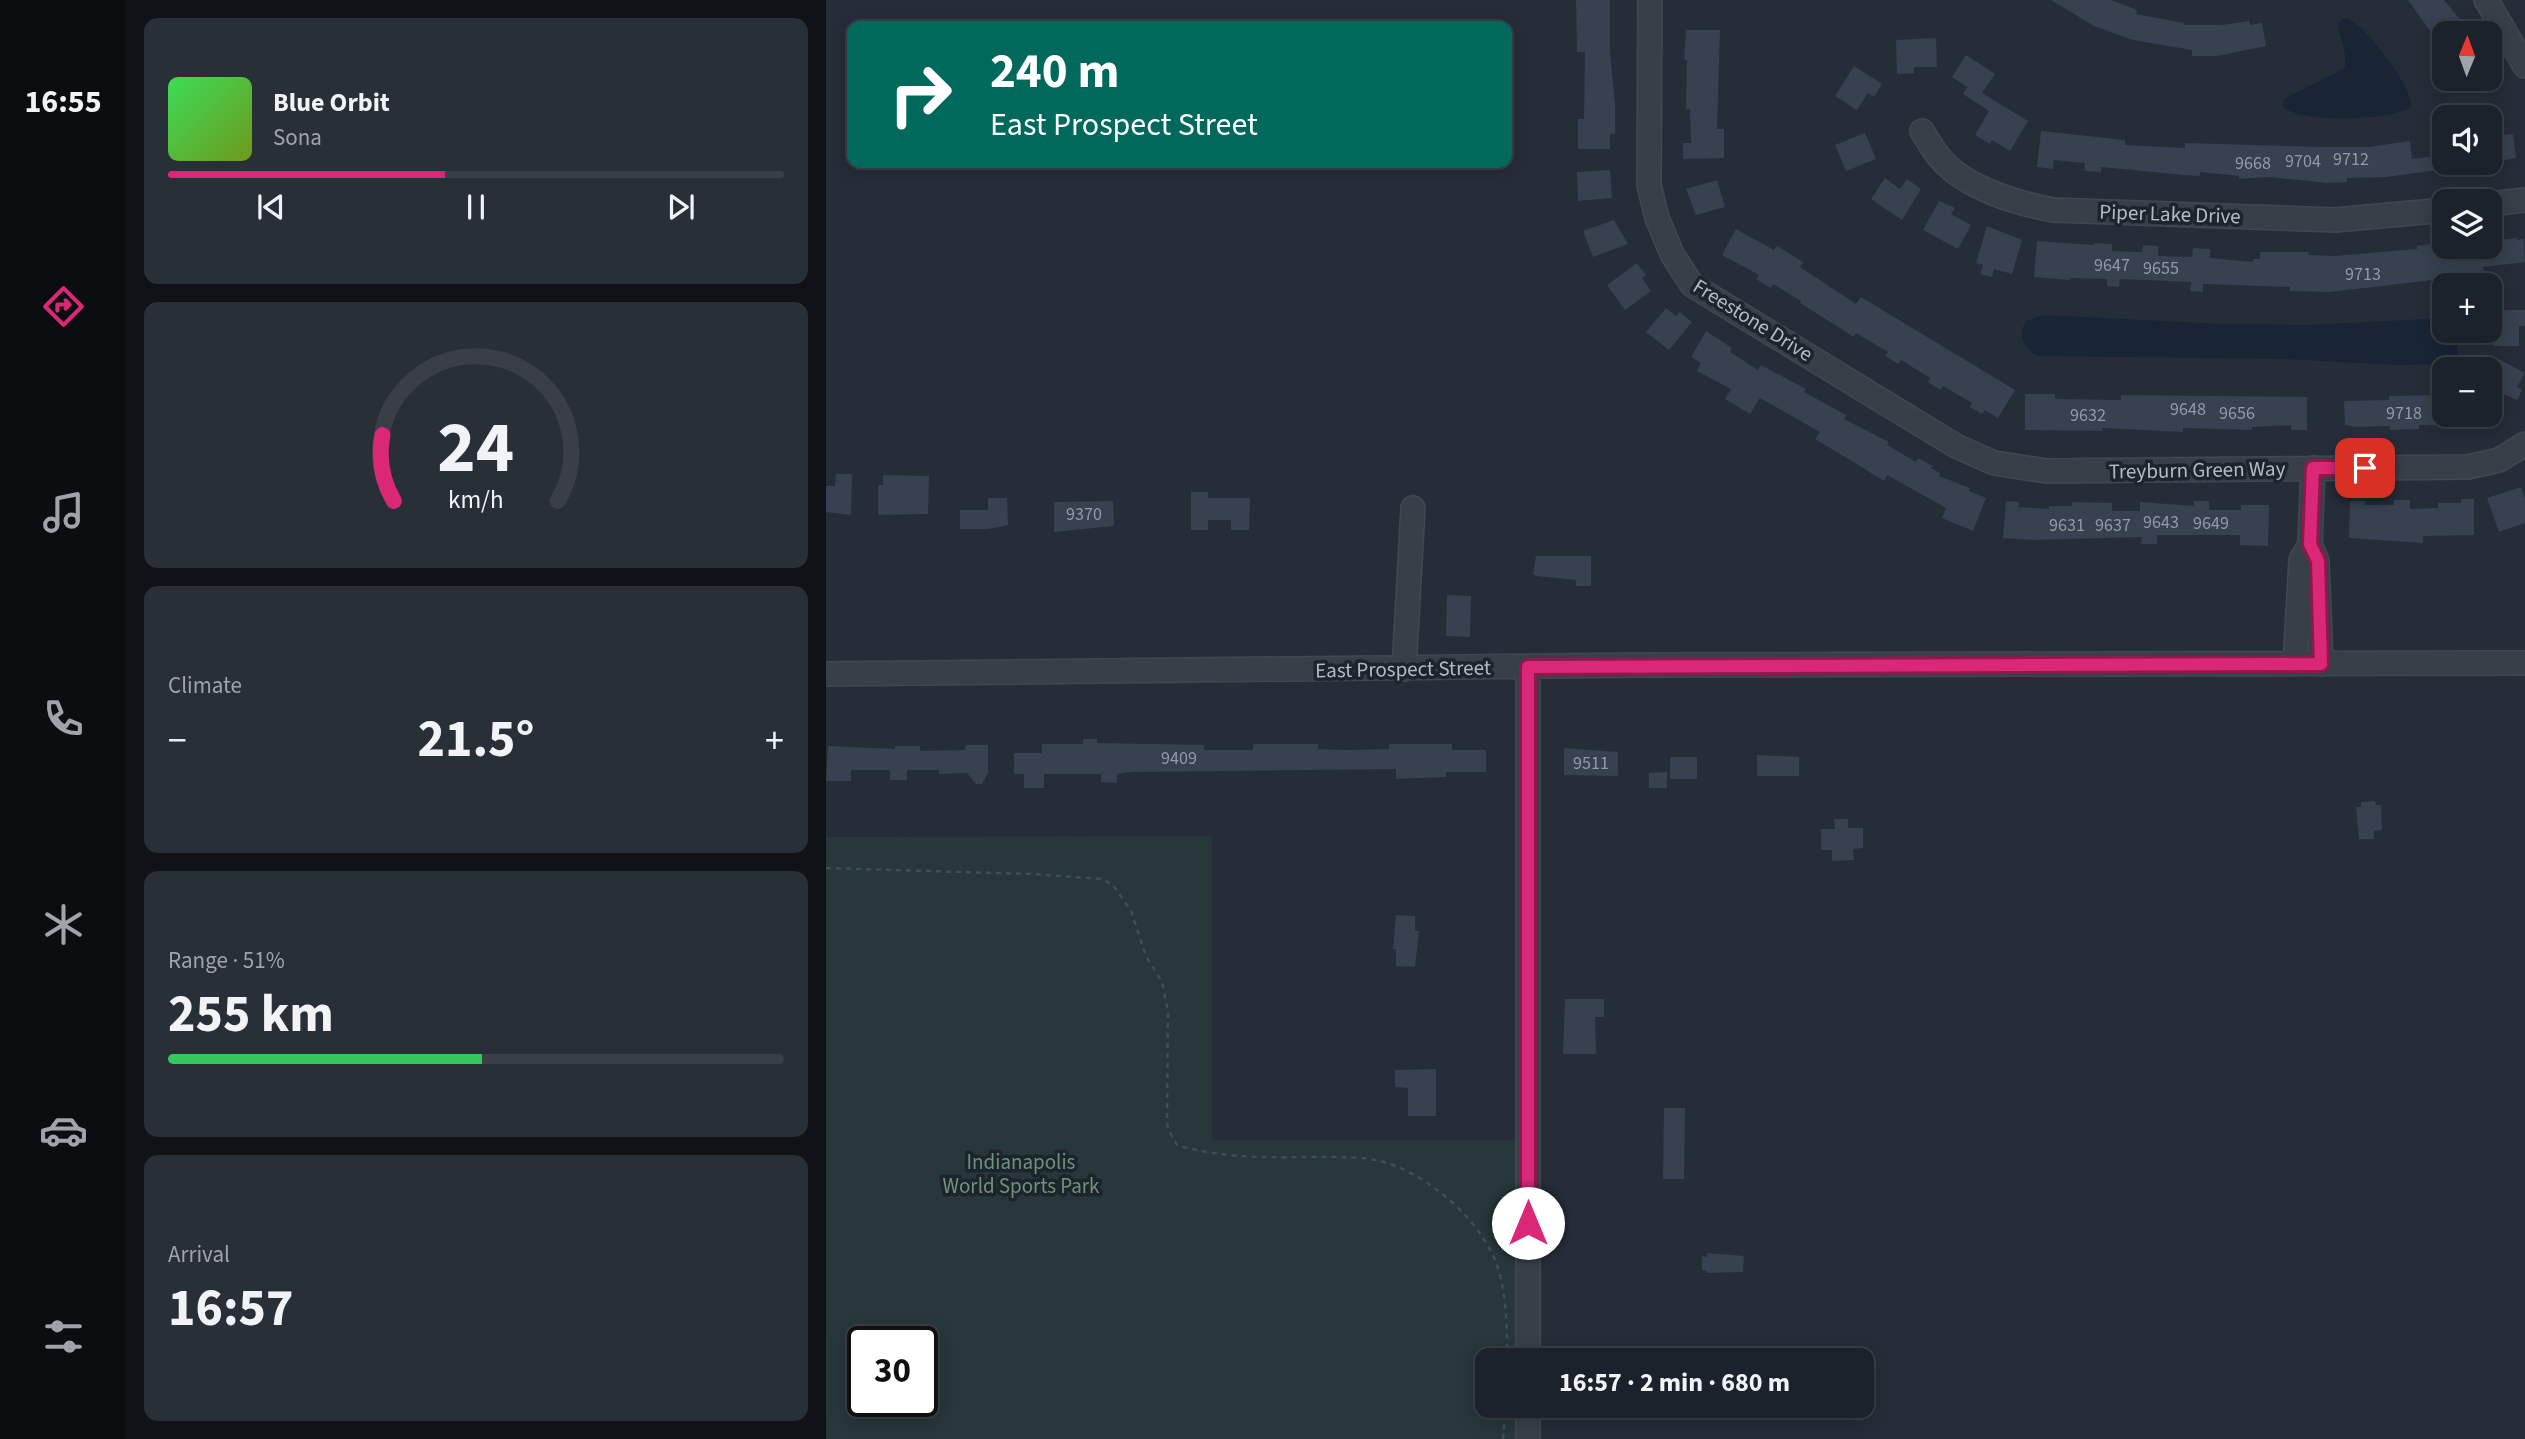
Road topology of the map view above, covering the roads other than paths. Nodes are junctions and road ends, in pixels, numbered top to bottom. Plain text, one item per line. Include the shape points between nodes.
1 (1650, 0) edge
2 (2486, 0) edge
3 (2525, 66) edge
4 (1922, 131) dead end
5 (2525, 200) edge
6 (2502, 203) edge
7 (2432, 211) edge
8 (2523, 446) edge
9 (1994, 463) joint
10 (2313, 468) junction
11 (1413, 508) dead end
12 (2310, 544) junction
13 (2525, 663) edge
14 (2295, 664) junction
15 (2321, 664) junction
16 (1528, 667) junction
17 (1404, 669) junction
18 (826, 674) edge
19 (1528, 1348) edge
20 (1528, 1418) edge
21 (1528, 1439) edge

1 - 9 street, Freestone Drive via 1649,186 1672,254 1692,285 1956,446
2 - 3 street
4 - 7 street, Piper Lake Drive via 1941,160 1971,183 2053,210 2335,220
5 - 6 street
8 - 10 street, Treyburn Green Way via 2493,462 2468,467
9 - 10 street, Treyburn Green Way via 2047,471
10 - 12 street
11 - 17 street
12 - 14 street via 2301,559
12 - 15 street via 2318,561
13 - 15 street, East Prospect Street
14 - 15 street, East Prospect Street
14 - 16 street, East Prospect Street
16 - 17 street, East Prospect Street
16 - 19 street
17 - 18 street, East Prospect Street
20 - 21 street

